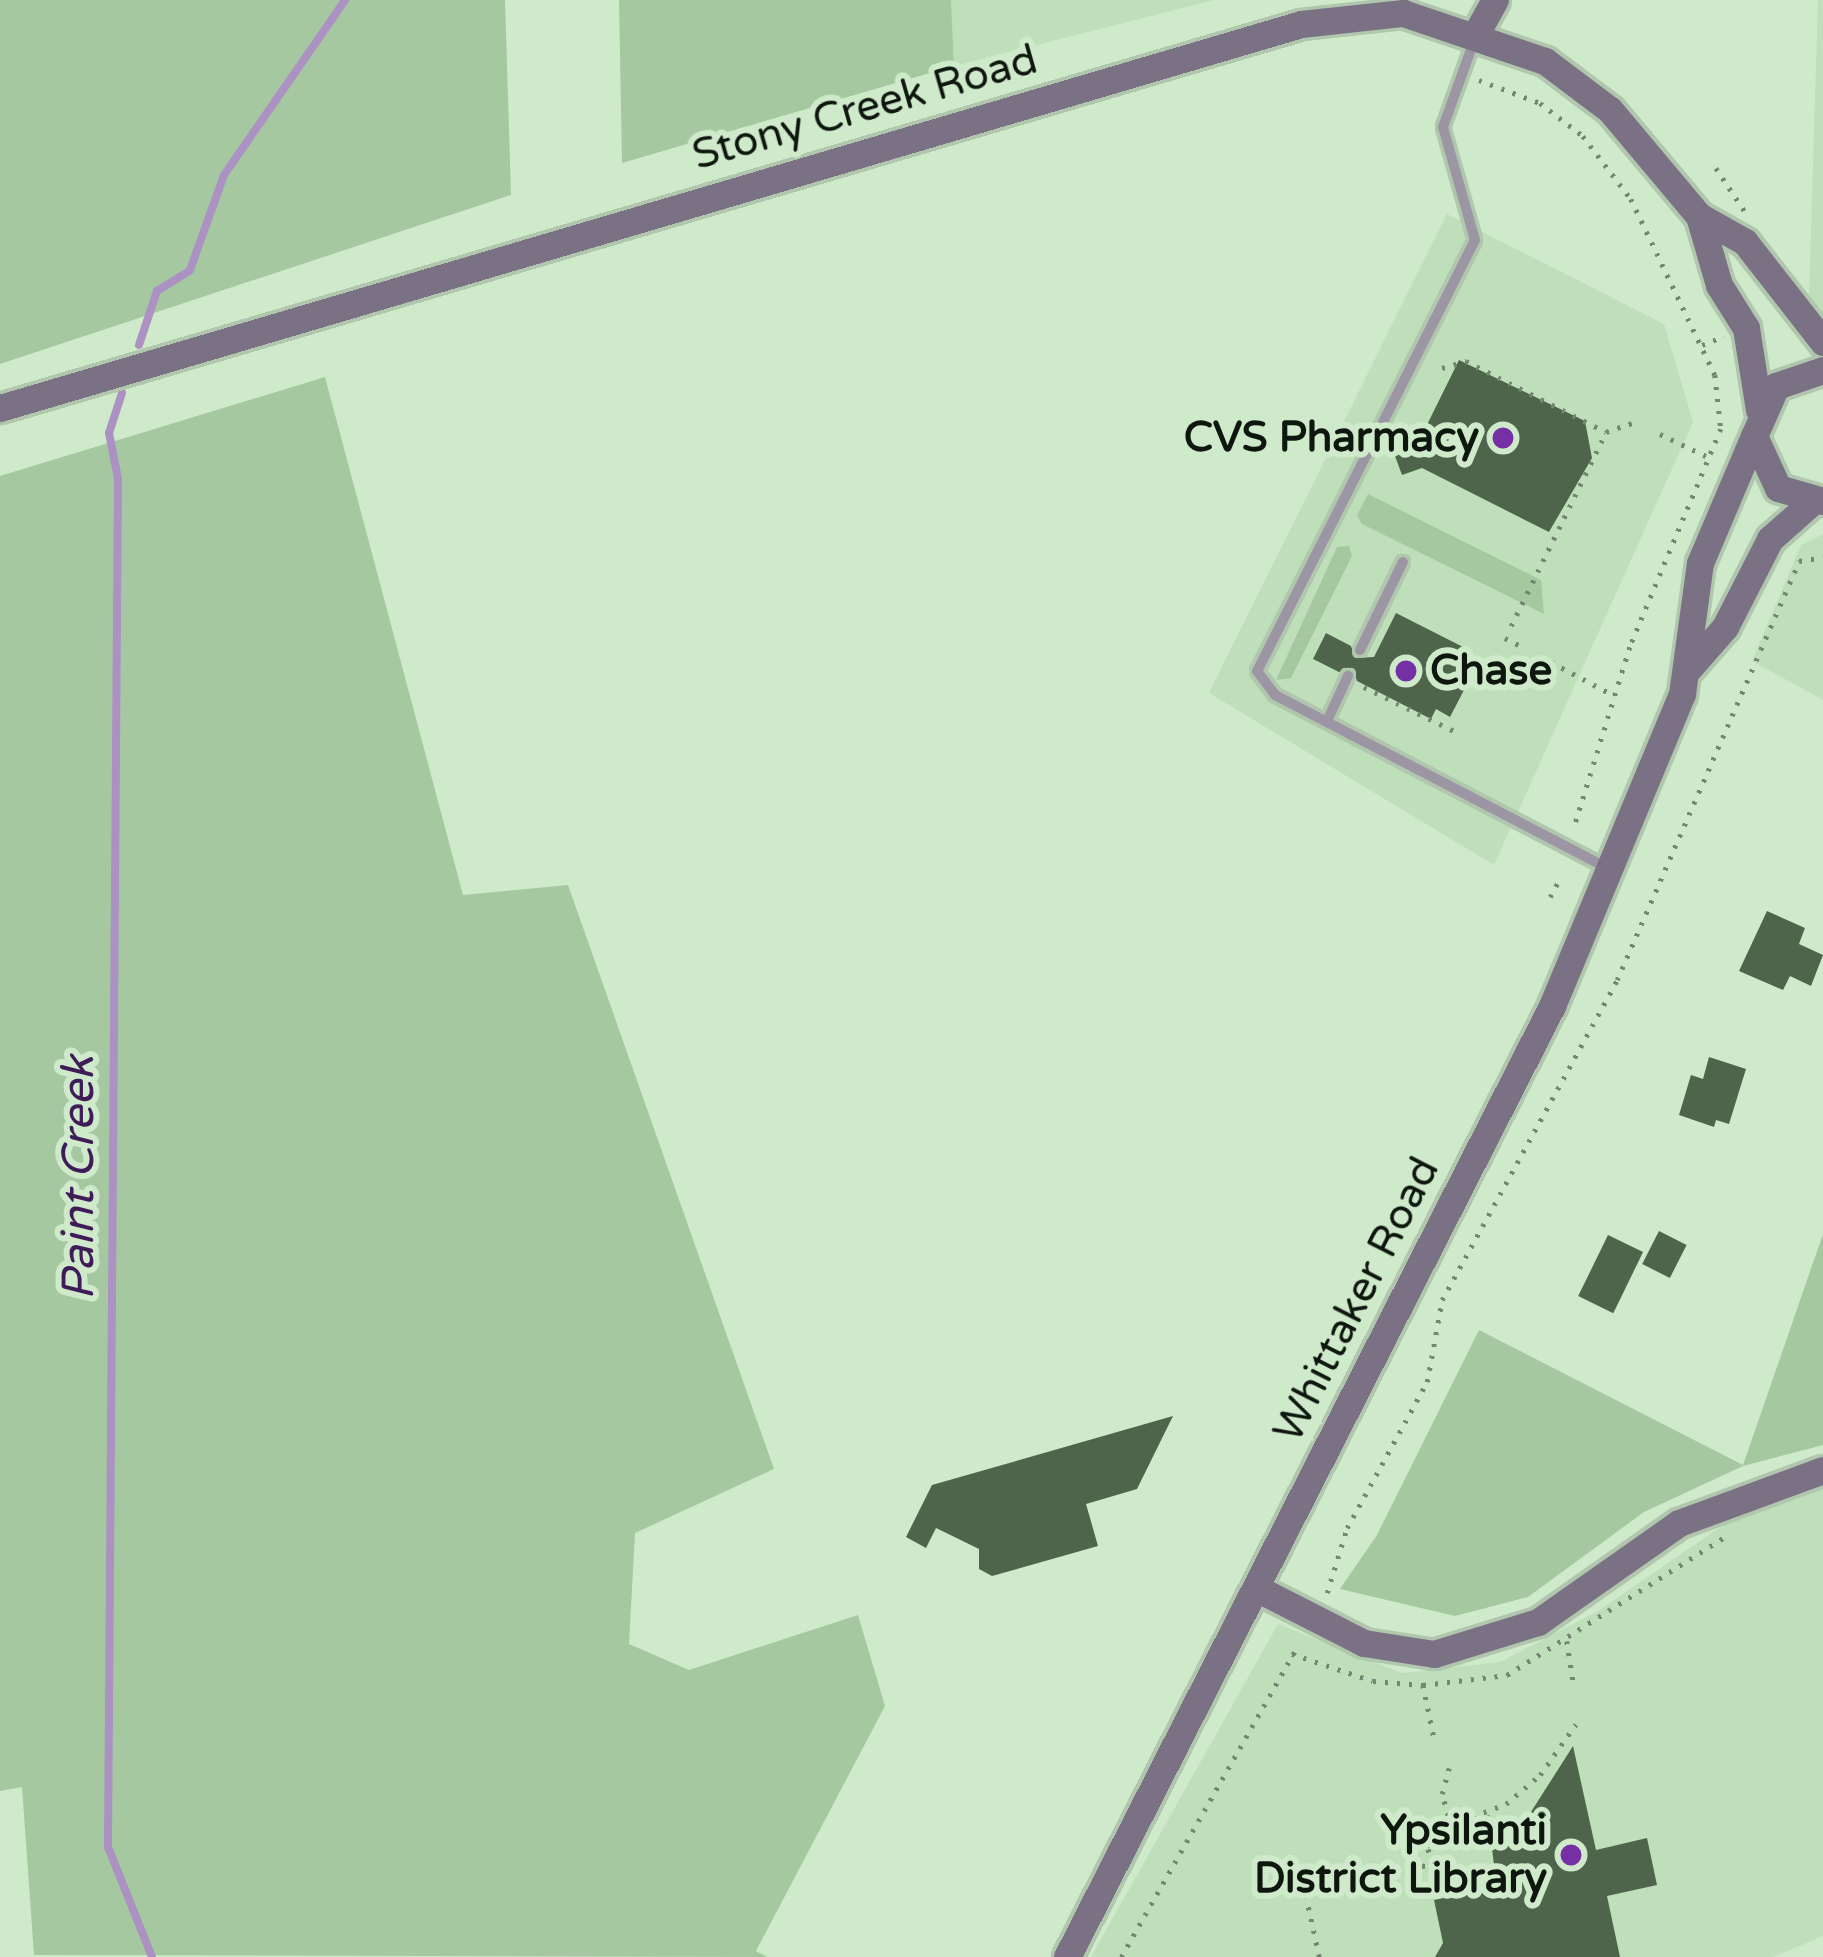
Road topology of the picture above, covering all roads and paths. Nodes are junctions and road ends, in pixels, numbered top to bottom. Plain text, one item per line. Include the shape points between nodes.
1 (1495, 0) edge
2 (1477, 32) junction
3 (1484, 82) dead end
4 (1699, 216) junction
5 (1735, 332) dead end
6 (1823, 342) edge
7 (1702, 345) junction
8 (1442, 368) dead end
9 (1823, 370) edge
10 (0, 408) edge
11 (1632, 423) dead end
12 (1756, 423) junction
13 (1606, 432) junction
14 (1660, 434) dead end
15 (1710, 458) junction
16 (1818, 502) edge
17 (1823, 557) edge
18 (1403, 562) dead end
19 (1511, 626) dead end
20 (1505, 638) dead end
21 (1525, 648) dead end
22 (1360, 650) dead end
23 (1550, 662) dead end
24 (1690, 667) junction
25 (1348, 676) dead end
26 (1360, 686) dead end
27 (1615, 696) junction
28 (1327, 721) junction
29 (1456, 732) dead end
30 (1575, 825) dead end
31 (1610, 869) junction
32 (1558, 882) dead end
33 (1550, 897) dead end
34 (1823, 1470) edge
35 (1735, 1531) dead end
36 (1256, 1588) junction
37 (1324, 1598) dead end
38 (1567, 1642) junction
39 (1298, 1645) dead end
40 (1292, 1654) junction
41 (1423, 1685) junction
42 (1574, 1687) dead end
43 (1576, 1724) dead end
44 (1434, 1737) dead end
45 (1449, 1768) dead end
46 (1487, 1817) junction
47 (1508, 1820) dead end
48 (1450, 1826) junction
49 (1066, 1957) edge
50 (1121, 1957) edge
51 (1319, 1957) edge

1 - 2 main road
2 - 4 main road, Stony Creek Road via 1545,61 1610,110
2 - 10 main road, Stony Creek Road via 1403,14 1301,24
2 - 28 lane via 1443,128 1475,240 1257,671 1261,686
3 - 7 path via 1540,104 1583,136 1631,199
4 - 6 main road, Stony Creek Road via 1745,242
4 - 12 main road, Stony Creek Road via 1719,285 1746,328
5 - 7 path
7 - 15 path via 1715,375 1721,429
8 - 13 path via 1466,361
9 - 12 main road via 1776,386
11 - 13 path
12 - 16 main road via 1778,488
12 - 24 main road, Whittaker Road via 1700,563
13 - 19 path
14 - 15 path
15 - 27 path
16 - 24 main road, Whittaker Road via 1769,539 1725,628
17 - 37 path via 1799,561 1617,980 1442,1300 1427,1382 1347,1528
18 - 22 lane
20 - 21 path
23 - 27 path
24 - 31 main road, Whittaker Road
25 - 28 lane
26 - 29 path
27 - 30 path
28 - 31 lane
31 - 36 main road, Whittaker Road via 1470,1174
32 - 33 path
34 - 36 main road via 1679,1523 1538,1622 1434,1654 1364,1643
35 - 38 path
36 - 49 main road, Whittaker Road
38 - 41 path via 1495,1679
38 - 42 path
39 - 40 path
40 - 41 path via 1373,1681
40 - 50 path
41 - 44 path
43 - 46 path via 1540,1775
45 - 48 path via 1442,1794
46 - 47 path
46 - 48 path
48 - 51 path via 1454,1839 1426,1845 1431,1864 1305,1893

